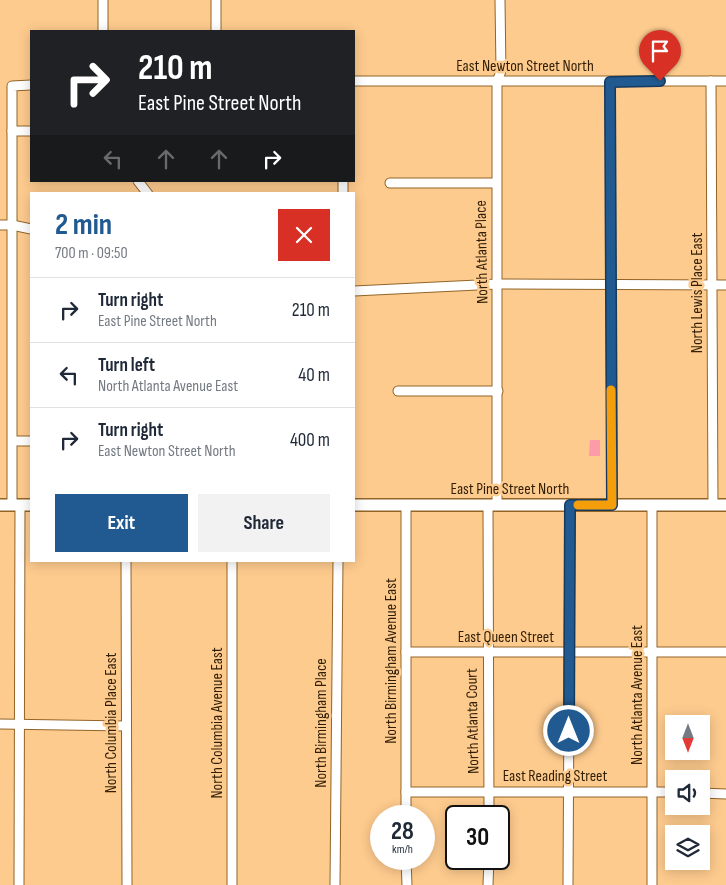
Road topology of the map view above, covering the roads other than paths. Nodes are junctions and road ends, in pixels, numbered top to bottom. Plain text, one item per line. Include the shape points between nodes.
1 (102, 0) edge
2 (216, 0) edge
3 (500, 0) edge
4 (102, 30) edge
5 (216, 30) edge
6 (355, 81) edge
7 (711, 81) junction
8 (726, 81) edge
9 (497, 82) junction
10 (610, 82) junction
11 (30, 85) edge
12 (12, 131) junction
13 (30, 131) edge
14 (139, 182) edge
15 (390, 183) dead end
16 (495, 183) junction
17 (146, 192) edge
18 (0, 225) edge
19 (12, 225) junction
20 (30, 229) edge
21 (498, 284) junction
22 (611, 284) junction
23 (712, 285) junction
24 (726, 285) edge
25 (355, 291) edge
26 (398, 391) dead end
27 (498, 391) junction
28 (13, 441) junction
29 (30, 441) edge
30 (0, 505) edge
31 (21, 505) edge
32 (355, 505) edge
33 (406, 505) junction
34 (492, 505) junction
35 (570, 505) junction
36 (612, 505) junction
37 (652, 505) junction
38 (713, 505) junction
39 (726, 505) edge
40 (126, 562) edge
41 (232, 562) edge
42 (338, 562) edge
43 (406, 652) junction
44 (487, 652) junction
45 (569, 652) junction
46 (652, 652) junction
47 (726, 652) edge
48 (0, 724) edge
49 (19, 725) junction
50 (126, 726) junction
51 (489, 790) junction
52 (568, 791) junction
53 (406, 792) junction
54 (652, 792) junction
55 (665, 792) edge
56 (710, 793) edge
57 (726, 794) edge
58 (406, 805) edge
59 (489, 805) edge
60 (406, 870) edge
61 (488, 870) edge
62 (19, 885) edge
63 (127, 885) edge
64 (232, 885) edge
65 (335, 885) edge
66 (407, 885) edge
67 (488, 885) edge
68 (568, 885) edge
69 (652, 885) edge

1 - 4 street
2 - 5 street
3 - 9 street, North Atlanta Place via 501,71
6 - 9 street, East Newton Street North
7 - 8 street, East Newton Street North
7 - 10 street, East Newton Street North
7 - 23 street, North Lewis Place East
9 - 10 street, East Newton Street North
9 - 16 street, North Atlanta Place
10 - 22 street
11 - 12 street via 12,86
12 - 13 street
12 - 19 street
14 - 17 street
15 - 16 street
16 - 21 street, North Atlanta Place
18 - 19 street
19 - 20 street
19 - 28 street
21 - 22 street
21 - 25 street
21 - 27 street, North Atlanta Place
22 - 23 street
22 - 36 street
23 - 24 street
23 - 38 street, North Lewis Place East
26 - 27 street
27 - 34 street, North Atlanta Place
28 - 29 street
28 - 31 street
30 - 31 main road
31 - 49 street
32 - 33 main road, East Pine Street North
33 - 34 main road, East Pine Street North
33 - 43 street, North Birmingham Avenue East
34 - 35 main road, East Pine Street North
34 - 44 street, North Atlanta Court
35 - 36 main road, East Pine Street North
35 - 45 street
36 - 37 main road, East Pine Street North
37 - 38 main road, East Pine Street North
37 - 46 street, North Atlanta Avenue East
38 - 39 main road, East Pine Street North
40 - 50 street, North Columbia Place East
41 - 64 street, North Columbia Avenue East
42 - 65 street, North Birmingham Place
43 - 44 street, East Queen Street
43 - 53 street, North Birmingham Avenue East
44 - 45 street, East Queen Street
44 - 51 street, North Atlanta Court
45 - 46 street, East Queen Street
45 - 52 street
46 - 47 street, East Queen Street
46 - 54 street, North Atlanta Avenue East
48 - 49 street
49 - 50 street
49 - 62 street
50 - 63 street, North Columbia Place East
51 - 52 street, East Reading Street
51 - 53 street, East Reading Street
51 - 59 street, North Atlanta Court
52 - 54 street, East Reading Street
52 - 68 street
53 - 58 street, North Birmingham Avenue East
54 - 55 street, East Reading Street
54 - 69 street, North Atlanta Avenue East
56 - 57 street
60 - 66 street
61 - 67 street

